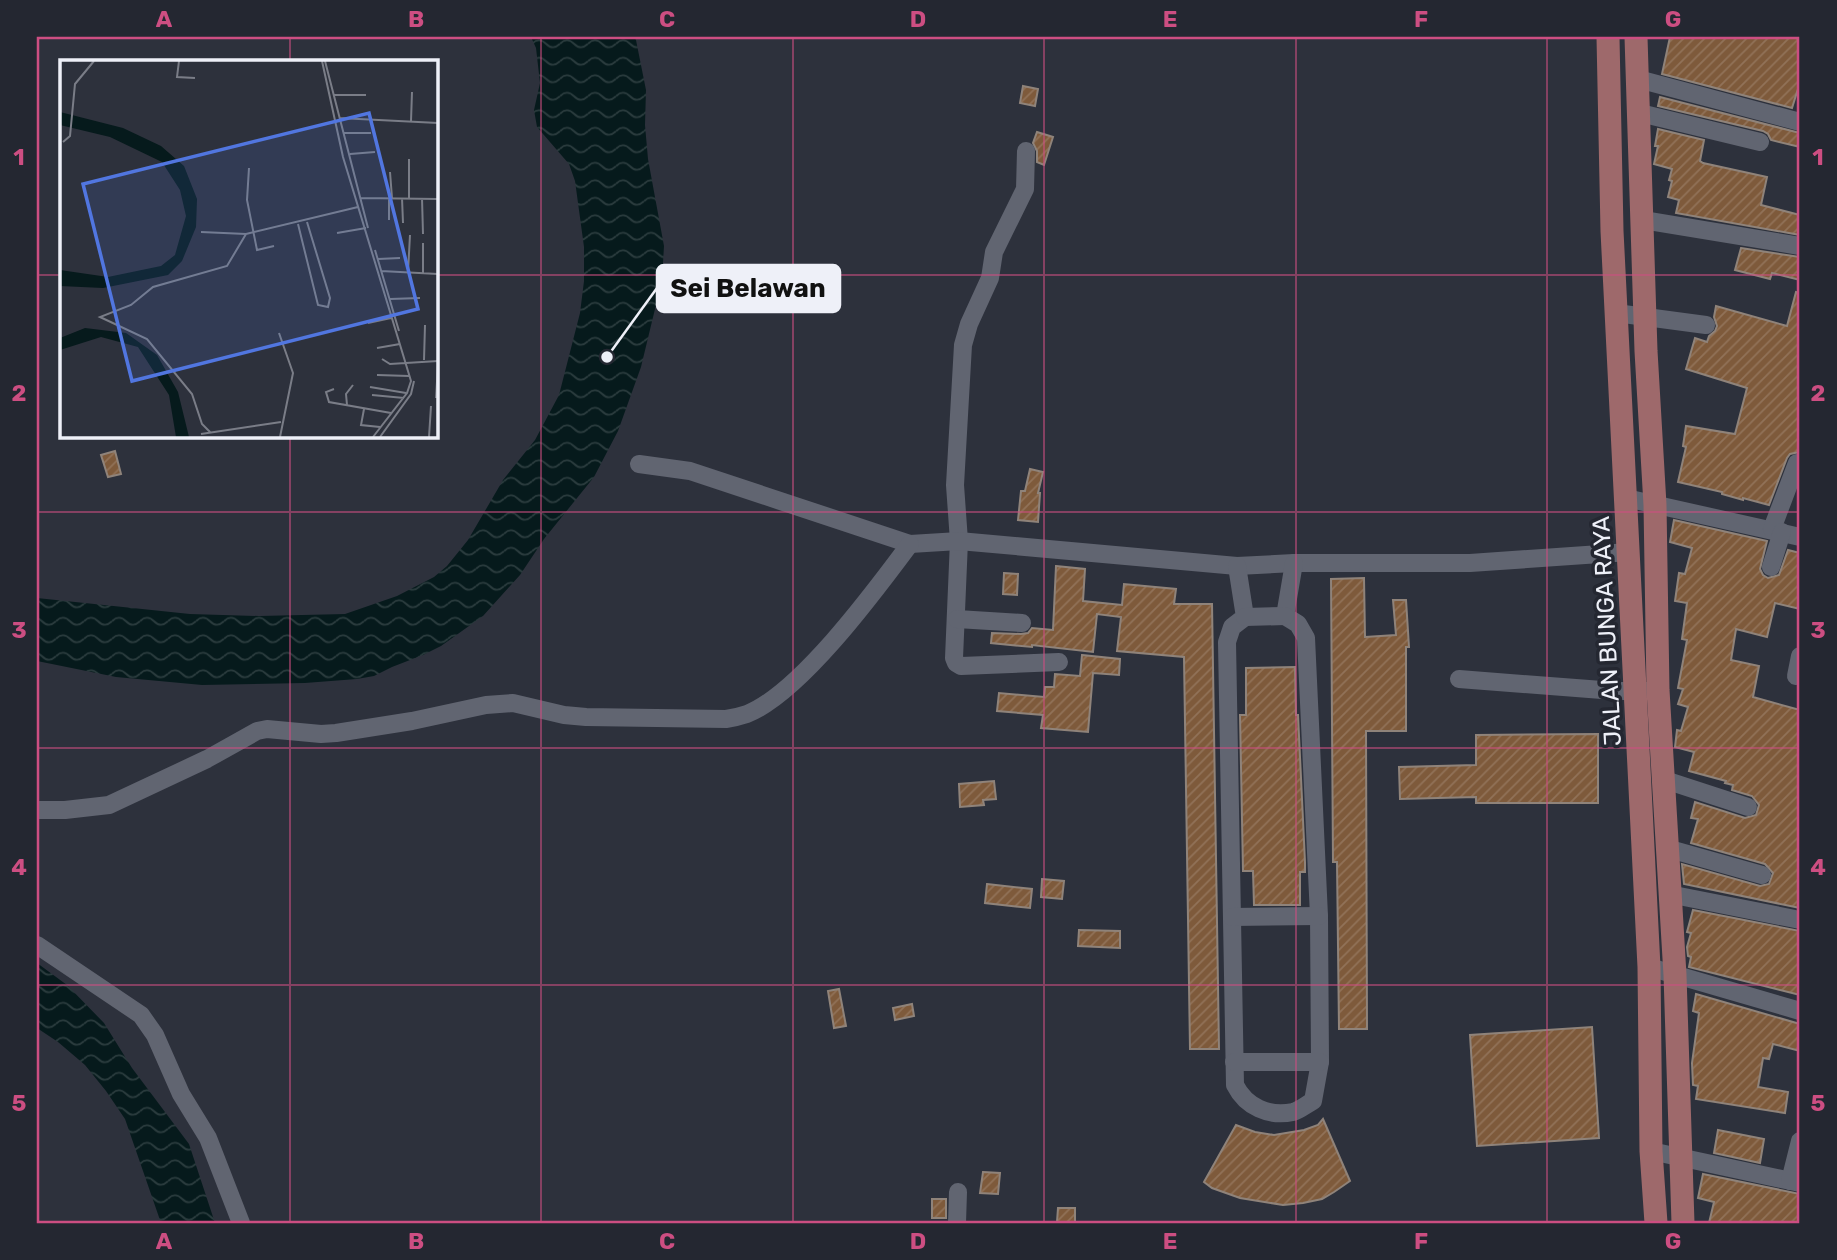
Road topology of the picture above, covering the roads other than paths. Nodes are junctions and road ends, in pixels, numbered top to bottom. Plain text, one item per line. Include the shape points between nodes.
1 (1608, 37) edge
2 (1636, 37) edge
3 (1638, 79) junction
4 (1640, 113) junction
5 (1800, 122) edge
6 (1760, 142) dead end
7 (1026, 151) dead end
8 (1643, 220) junction
9 (1800, 246) edge
10 (1616, 313) junction
11 (1644, 317) junction
12 (1706, 325) dead end
13 (1797, 463) dead end
14 (639, 464) dead end
15 (1626, 498) junction
16 (1655, 505) junction
17 (1777, 530) junction
18 (1800, 537) edge
19 (958, 541) junction
20 (910, 544) junction
21 (1629, 552) junction
22 (1294, 564) junction
23 (1237, 566) junction
24 (1771, 567) dead end
25 (1285, 616) junction
26 (1245, 617) junction
27 (957, 619) junction
28 (1022, 623) dead end
29 (1800, 656) edge
30 (1059, 662) dead end
31 (1796, 676) dead end
32 (1459, 679) dead end
33 (1647, 691) junction
34 (1662, 779) junction
35 (1748, 807) dead end
36 (37, 810) edge
37 (1666, 848) junction
38 (1762, 875) dead end
39 (1669, 894) junction
40 (1319, 916) junction
41 (1232, 917) junction
42 (1800, 920) edge
43 (37, 945) edge
44 (1649, 967) junction
45 (1675, 975) junction
46 (1800, 1011) edge
47 (1234, 1062) junction
48 (1320, 1062) junction
49 (1800, 1141) edge
50 (1651, 1151) junction
51 (1680, 1157) junction
52 (1795, 1182) edge
53 (958, 1192) dead end
54 (241, 1223) edge
55 (957, 1223) edge
56 (1656, 1223) edge
57 (1683, 1223) edge

1 - 10 main road, JALAN BUNGA RAYA
2 - 3 main road, JALAN BUNGA RAYA
3 - 4 main road, JALAN BUNGA RAYA
3 - 5 street
4 - 6 street
4 - 8 main road, JALAN BUNGA RAYA
7 - 19 street via 1025,189 995,252 990,278 963,345 954,485
8 - 9 street
8 - 11 main road, JALAN BUNGA RAYA
10 - 11 street
10 - 15 main road, JALAN BUNGA RAYA
11 - 12 street
11 - 16 main road, JALAN BUNGA RAYA
13 - 17 street
14 - 20 street via 690,471
15 - 16 street
15 - 21 main road, JALAN BUNGA RAYA
16 - 17 street
16 - 33 main road, JALAN BUNGA RAYA
17 - 18 street
17 - 24 street
19 - 20 street
19 - 23 street
19 - 27 street
20 - 36 street via 807,667 748,713 726,719 586,717 513,704 336,733 267,729 109,805
21 - 22 street via 1470,563
21 - 33 main road, JALAN BUNGA RAYA
22 - 23 street
22 - 25 street
23 - 26 street
25 - 26 street
25 - 40 street via 1298,624 1306,638
26 - 41 street via 1232,627 1227,642
27 - 28 street
27 - 30 street via 954,658 961,666
29 - 31 street
32 - 33 street
33 - 34 main road, JALAN BUNGA RAYA
33 - 44 main road, JALAN BUNGA RAYA
34 - 35 street
34 - 37 main road, JALAN BUNGA RAYA
37 - 38 street
37 - 39 main road, JALAN BUNGA RAYA
39 - 42 street
39 - 45 main road, JALAN BUNGA RAYA
40 - 41 street
40 - 48 street
41 - 47 street
43 - 54 street via 141,1015 208,1138
44 - 45 street
44 - 50 main road, JALAN BUNGA RAYA
45 - 46 street
45 - 51 main road, JALAN BUNGA RAYA
47 - 48 street
47 - 48 street via 1235,1085 1242,1099 1268,1111 1293,1112 1313,1101
49 - 52 street
50 - 51 street
50 - 56 main road, JALAN BUNGA RAYA
51 - 52 street
51 - 57 main road, JALAN BUNGA RAYA
53 - 55 street

